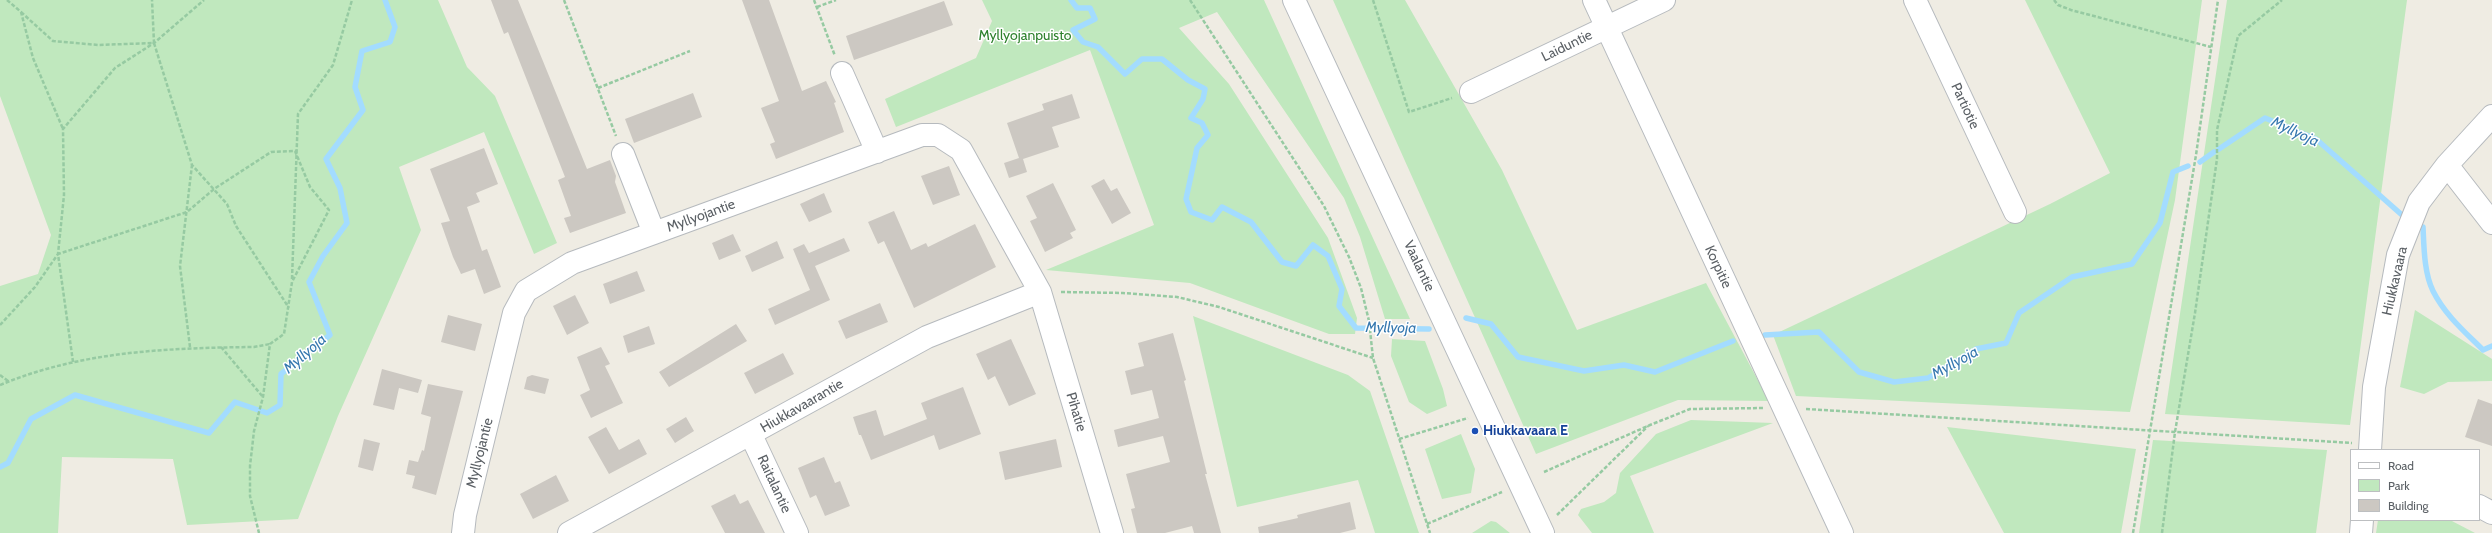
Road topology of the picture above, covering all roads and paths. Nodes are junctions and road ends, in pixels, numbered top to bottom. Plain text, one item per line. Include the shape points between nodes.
1 (7, 0) edge
2 (152, 0) edge
3 (204, 0) edge
4 (352, 0) edge
5 (564, 0) edge
6 (814, 0) edge
7 (836, 0) edge
8 (1190, 0) edge
9 (1294, 0) edge
10 (1373, 0) edge
11 (1594, 0) edge
12 (1664, 0) edge
13 (1915, 0) edge
14 (2054, 0) edge
15 (2218, 0) edge
16 (2282, 0) edge
17 (817, 7) junction
18 (21, 12) junction
19 (1607, 26) junction
20 (154, 43) junction
21 (2211, 47) junction
22 (690, 51) dead end
23 (842, 73) joint
24 (598, 88) junction
25 (1471, 92) joint
26 (2492, 116) edge
27 (63, 129) junction
28 (295, 151) junction
29 (877, 152) junction
30 (623, 154) joint
31 (192, 165) junction
32 (2447, 165) junction
33 (214, 189) junction
34 (187, 212) junction
35 (2015, 212) dead end
36 (2492, 223) edge
37 (654, 233) junction
38 (58, 254) junction
39 (292, 282) junction
40 (1040, 292) junction
41 (289, 308) junction
42 (0, 325) edge
43 (270, 344) junction
44 (190, 347) junction
45 (221, 347) junction
46 (1373, 358) junction
47 (73, 362) junction
48 (0, 375) edge
49 (9, 381) junction
50 (0, 385) edge
51 (263, 397) junction
52 (1784, 408) junction
53 (1472, 425) dead end
54 (1650, 425) junction
55 (2150, 428) junction
56 (2175, 432) junction
57 (751, 435) junction
58 (1399, 439) junction
59 (2370, 447) edge
60 (1544, 472) dead end
61 (1502, 492) dead end
62 (2480, 507) edge
63 (2492, 513) edge
64 (2362, 521) edge
65 (1427, 524) junction
66 (1551, 527) edge
67 (259, 533) edge
68 (463, 533) edge
69 (569, 533) edge
70 (797, 533) edge
71 (1112, 533) edge
72 (1430, 533) edge
73 (1842, 533) edge
74 (2134, 533) edge
75 (2162, 533) edge
76 (2361, 533) edge

1 - 18 path
2 - 20 path
3 - 20 path
4 - 28 path via 333,65 298,114
5 - 24 path
6 - 17 path
7 - 17 path
8 - 46 path via 1324,206 1361,288 1369,321
9 - 66 street, Vaalantie
10 - 25 path via 1409,112
11 - 19 street, Korpitie
12 - 19 street, Laiduntie
13 - 35 street, Partiotie
14 - 21 path via 2058,5 2071,10
15 - 21 path
16 - 56 path via 2238,36 2217,130 2217,159
17 - 23 path
18 - 20 path via 53,41 98,45
18 - 27 path via 33,58
19 - 25 street, Laiduntie
19 - 52 street, Korpitie
20 - 27 path via 115,68
20 - 31 path
21 - 55 path via 2196,155
22 - 24 path
23 - 29 street
24 - 30 path
26 - 32 street, Hiukkavaara
27 - 38 path via 64,195
28 - 33 path via 271,152
28 - 39 path
28 - 39 path via 310,187 329,210
29 - 37 street, Myllyojantie
29 - 40 street, Myllyojantie via 922,135 938,135 961,150
30 - 37 street
31 - 33 path
31 - 34 path
32 - 36 street
32 - 59 street, Hiukkavaara via 2419,202 2398,255 2374,387
33 - 34 path
33 - 41 path via 227,204 236,226
34 - 38 path
34 - 44 path via 180,266
37 - 68 street, Myllyojantie via 572,263 526,291 514,313 465,515
38 - 42 path via 35,287
38 - 47 path
39 - 41 path
40 - 46 path via 1123,293 1177,297 1219,307
40 - 57 street, Hiukkavaarantie via 927,337 833,387
40 - 71 street, Pihatie
41 - 43 path via 284,334
43 - 45 path via 254,347
43 - 51 path
44 - 45 path
44 - 47 path via 148,349
45 - 51 path
46 - 58 path
47 - 49 path
48 - 49 path
49 - 50 path
51 - 67 path via 254,431 250,466 250,496
52 - 54 path via 1690,409
52 - 55 path
52 - 73 street, Korpitie
53 - 58 path via 1469,418
54 - 60 path
54 - 66 path via 1556,516
55 - 56 path
55 - 74 path
56 - 59 path
56 - 75 path
57 - 69 street, Hiukkavaarantie
57 - 70 street, Raitalantie
58 - 65 path
61 - 65 path
62 - 63 street
64 - 76 street
65 - 72 path

